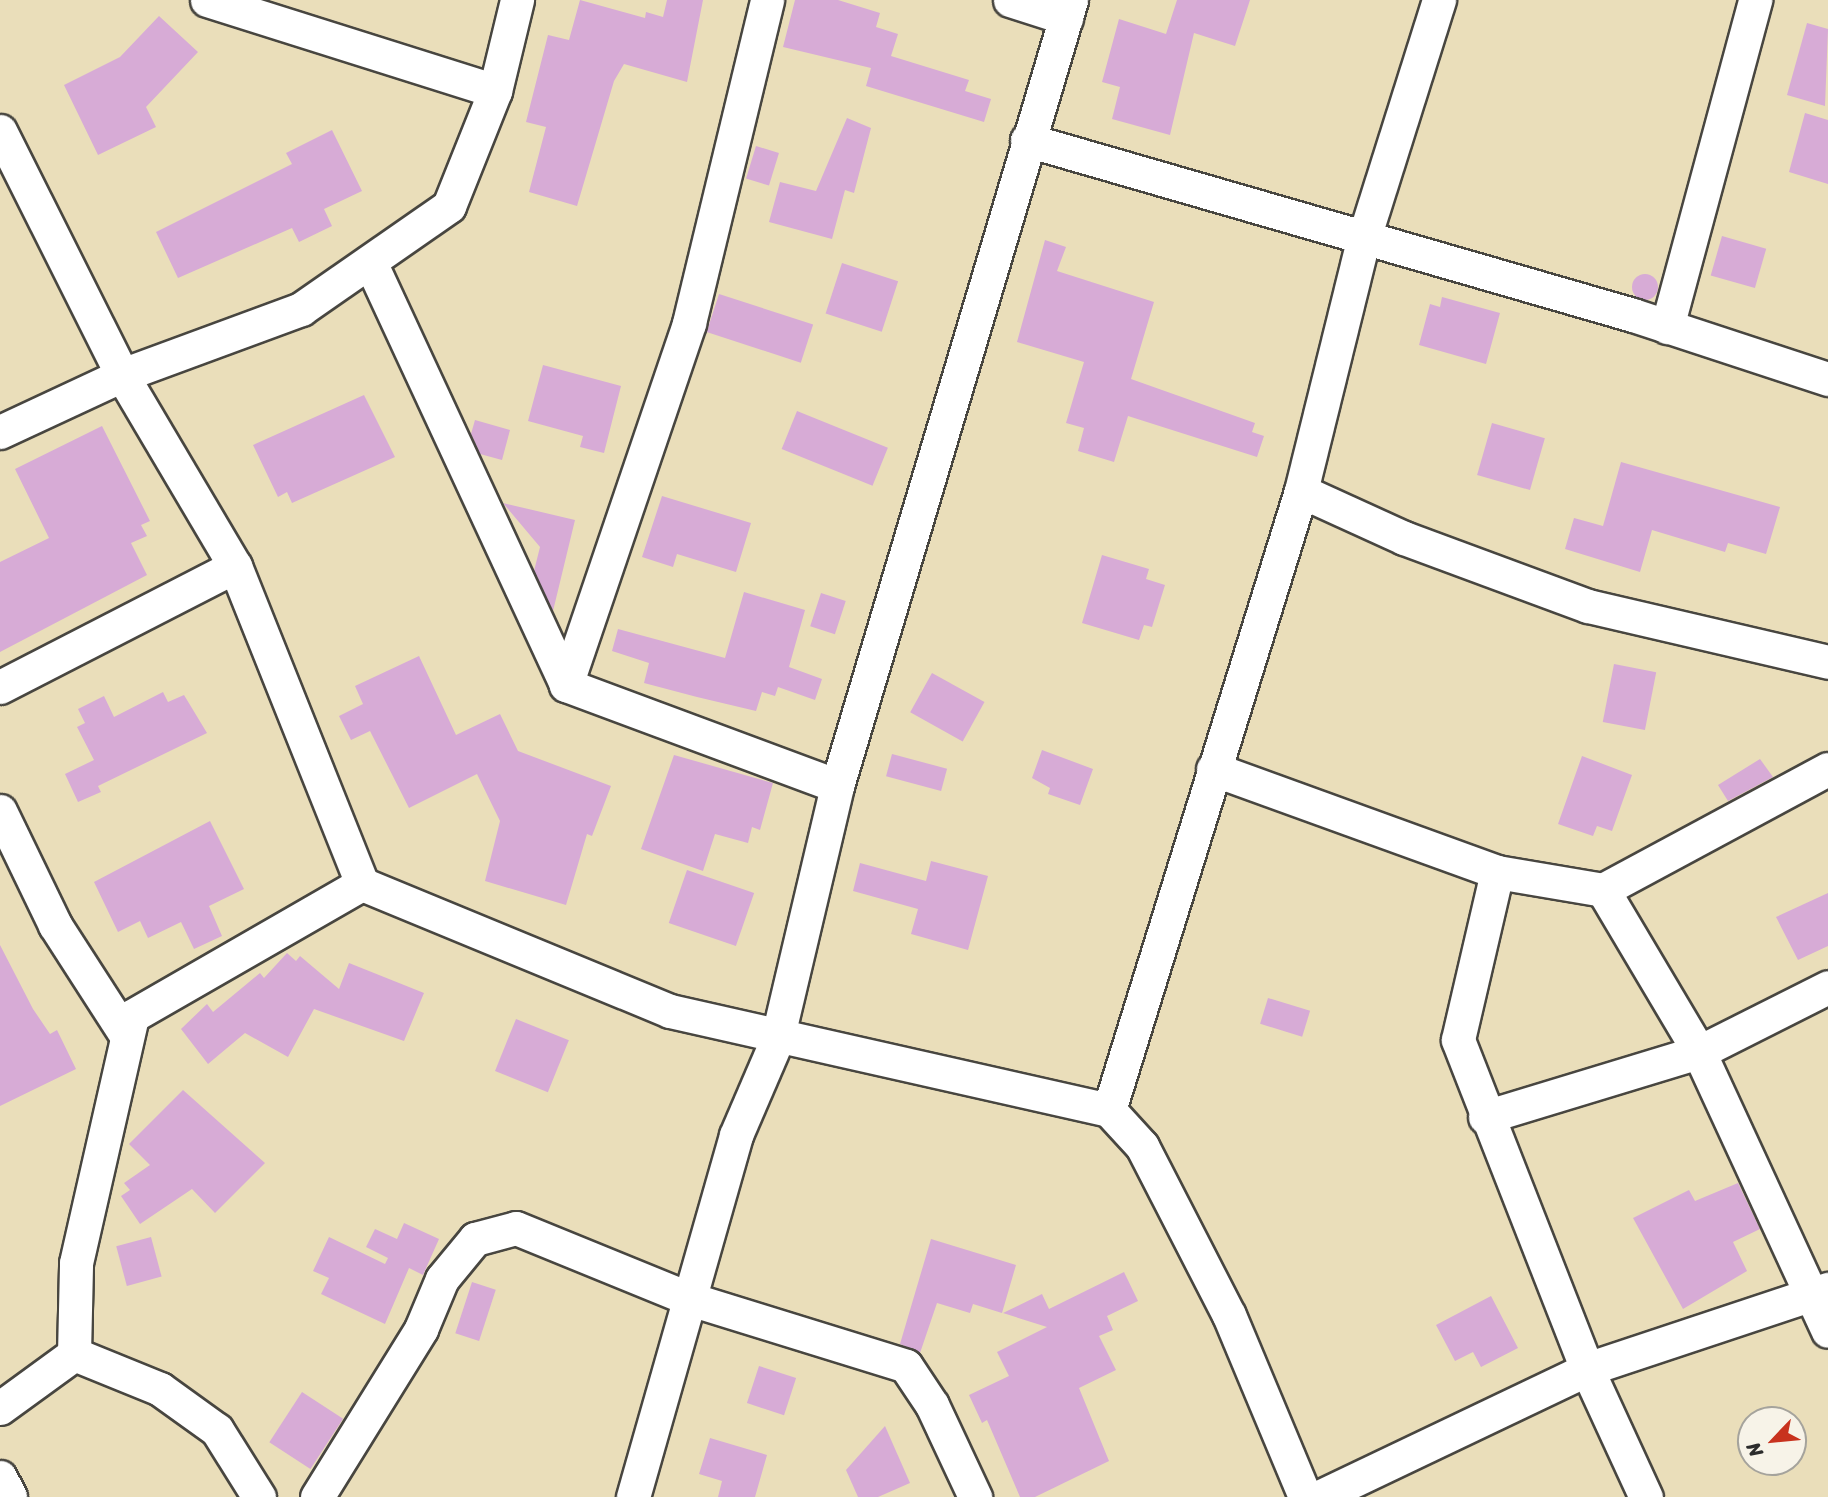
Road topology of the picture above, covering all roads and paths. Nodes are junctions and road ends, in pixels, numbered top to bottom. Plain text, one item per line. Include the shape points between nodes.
1 (207, 0) edge
2 (517, 0) edge
3 (767, 0) edge
4 (1010, 0) edge
5 (1439, 0) edge
6 (1755, 0) edge
7 (1069, 9) edge
8 (495, 91) junction
9 (0, 131) edge
10 (1027, 140) junction
11 (1363, 241) junction
12 (370, 262) junction
13 (1667, 327) junction
14 (122, 375) junction
15 (1828, 379) edge
16 (0, 432) edge
17 (1301, 491) junction
18 (235, 566) junction
19 (1828, 662) edge
20 (566, 685) junction
21 (0, 687) edge
22 (1213, 769) junction
23 (1828, 769) edge
24 (836, 786) junction
25 (0, 811) edge
26 (1497, 872) junction
27 (362, 884) junction
28 (1603, 890) junction
29 (1828, 988) edge
30 (126, 1035) junction
31 (777, 1040) junction
32 (1699, 1052) junction
33 (1109, 1110) junction
34 (1485, 1117) junction
35 (1820, 1293) edge
36 (690, 1299) junction
37 (1828, 1331) edge
38 (74, 1354) junction
39 (1587, 1369) junction
40 (0, 1408) edge
41 (0, 1477) edge
42 (10, 1497) edge
43 (259, 1497) edge
44 (317, 1497) edge
45 (633, 1497) edge
46 (975, 1497) edge
47 (1305, 1497) edge
48 (1319, 1497) edge
49 (1646, 1497) edge

1 - 8 street
2 - 8 street
3 - 20 street via 689,323
4 - 7 street
5 - 11 street
6 - 13 street
7 - 10 street
8 - 12 street via 450,206
9 - 14 street
10 - 11 street
10 - 24 street
11 - 13 street
11 - 17 street
12 - 14 street via 301,309
12 - 20 street
13 - 15 street
14 - 16 street
14 - 18 street
17 - 19 street via 1404,538 1588,606
17 - 22 street
18 - 21 street
18 - 27 street
20 - 24 street
22 - 26 street
22 - 33 street
23 - 28 street
24 - 31 street
25 - 30 street via 55,925
26 - 28 street
26 - 34 street via 1458,1040
27 - 30 street via 132,1016
27 - 31 street via 670,1011
28 - 32 street
29 - 32 street
30 - 38 street via 76,1263
31 - 33 street
31 - 36 street via 736,1135
32 - 34 street
32 - 35 street
33 - 47 street via 1142,1146 1229,1315
34 - 39 street
35 - 37 street
35 - 39 street
36 - 44 street via 516,1228 475,1239 442,1279 421,1329
36 - 45 street
36 - 46 street via 906,1366 932,1405
38 - 40 street
38 - 43 street via 160,1389 216,1430
39 - 48 street
39 - 49 street
41 - 42 street

